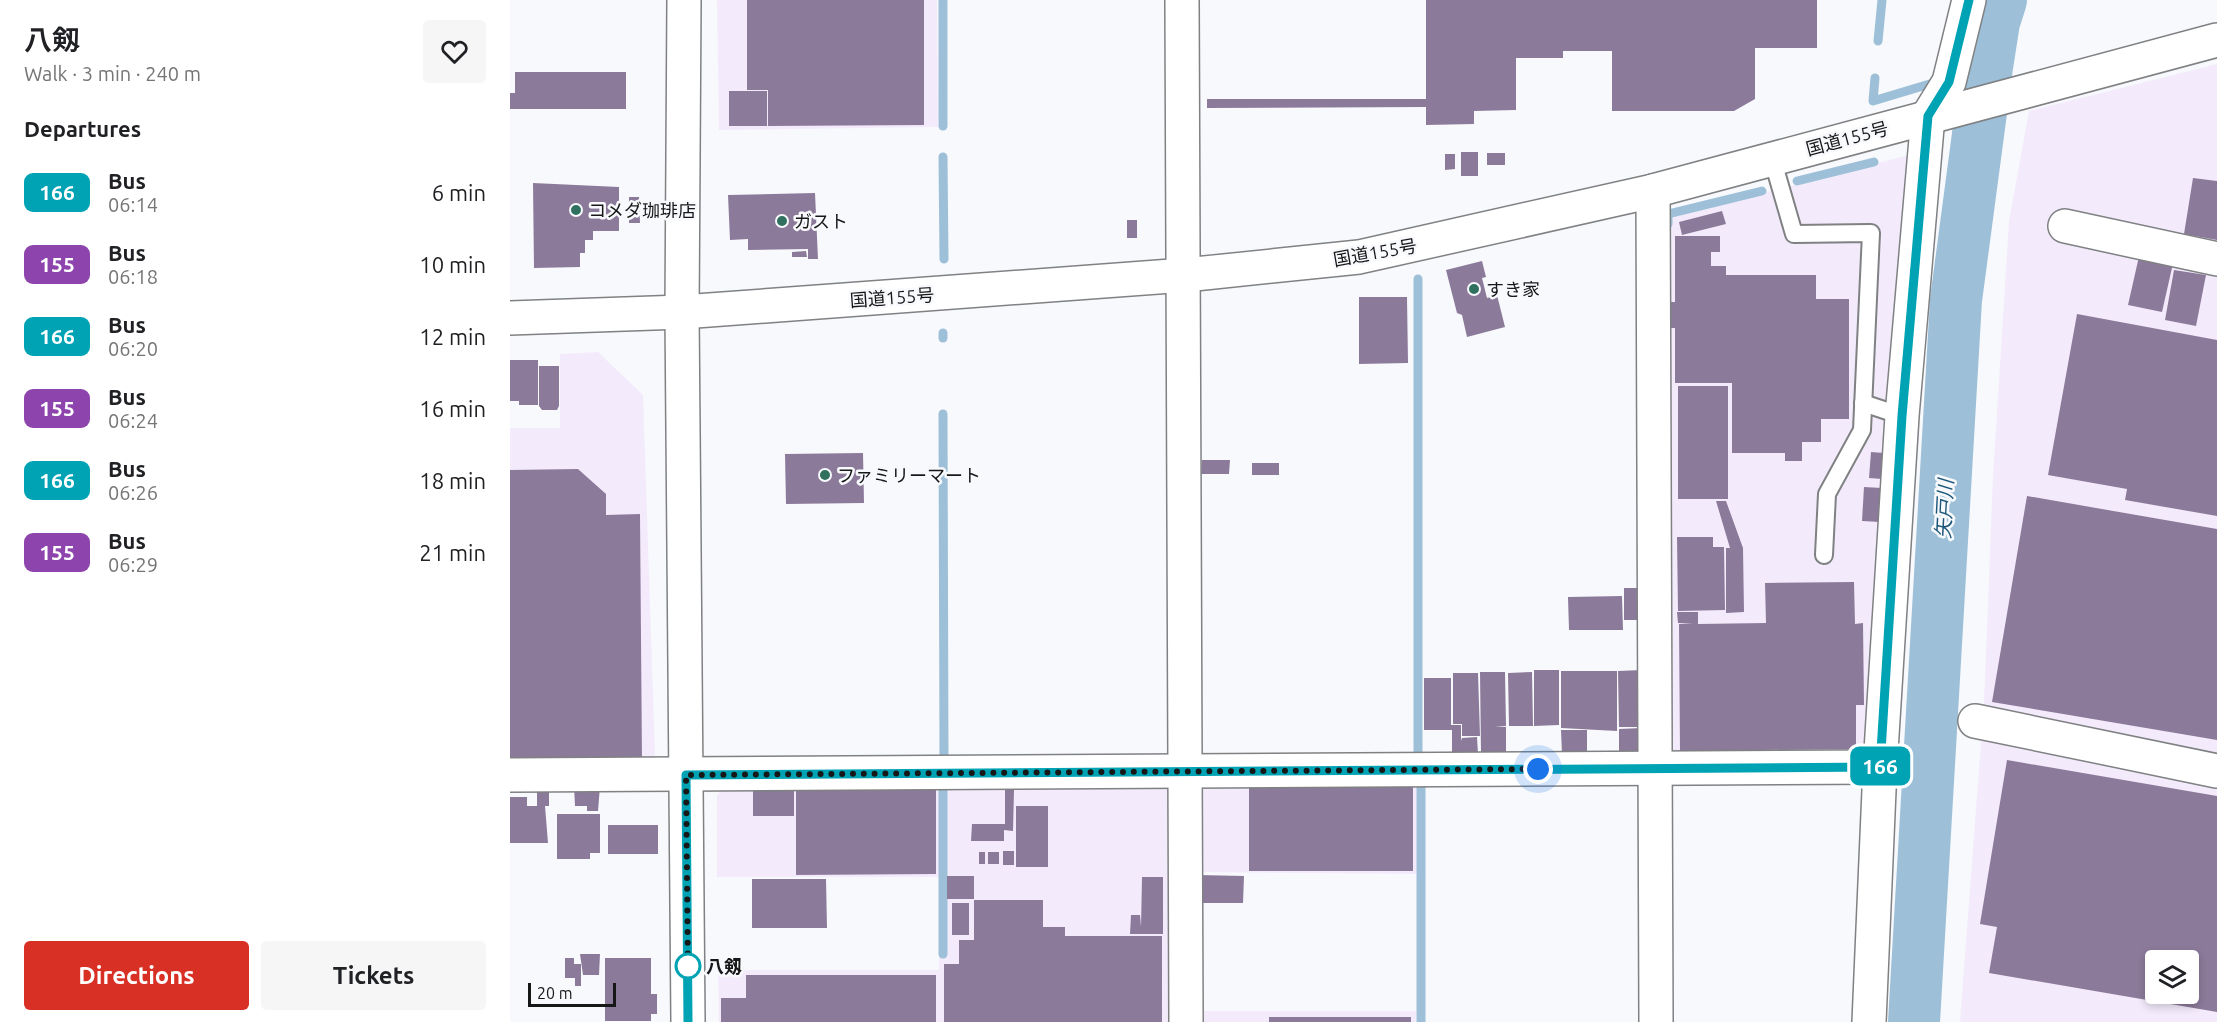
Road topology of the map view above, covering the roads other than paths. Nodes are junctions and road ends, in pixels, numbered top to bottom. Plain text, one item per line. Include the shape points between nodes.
1 (684, 0) edge
2 (1182, 0) edge
3 (1969, 0) edge
4 (2217, 40) edge
5 (1936, 114) junction
6 (1772, 158) junction
7 (1653, 191) junction
8 (2066, 226) dead end
9 (2217, 259) edge
10 (1185, 275) junction
11 (682, 312) junction
12 (510, 318) edge
13 (1863, 403) junction
14 (1902, 416) junction
15 (1824, 555) dead end
16 (1975, 721) dead end
17 (1880, 767) junction
18 (1655, 768) junction
19 (2217, 771) edge
20 (1186, 772) junction
21 (510, 775) edge
22 (686, 775) junction
23 (688, 1022) edge
24 (1186, 1022) edge
25 (1656, 1022) edge
26 (1869, 1022) edge

1 - 11 main road
2 - 10 main road
3 - 5 main road via 1949,82
4 - 5 main road, 国道155号
5 - 6 main road, 国道155号
5 - 14 main road
6 - 7 main road, 国道155号
6 - 13 lane via 1794,234 1871,233
7 - 10 main road, 国道155号 via 1359,257
7 - 18 main road
8 - 9 main road
10 - 11 main road, 国道155号
10 - 20 main road
11 - 12 main road, 国道155号
11 - 22 main road
13 - 14 lane
13 - 15 lane via 1862,430 1827,494
14 - 17 main road
16 - 19 main road
17 - 18 main road
17 - 26 main road
18 - 20 main road
18 - 25 main road
20 - 22 main road
20 - 24 main road
21 - 22 main road
22 - 23 main road

